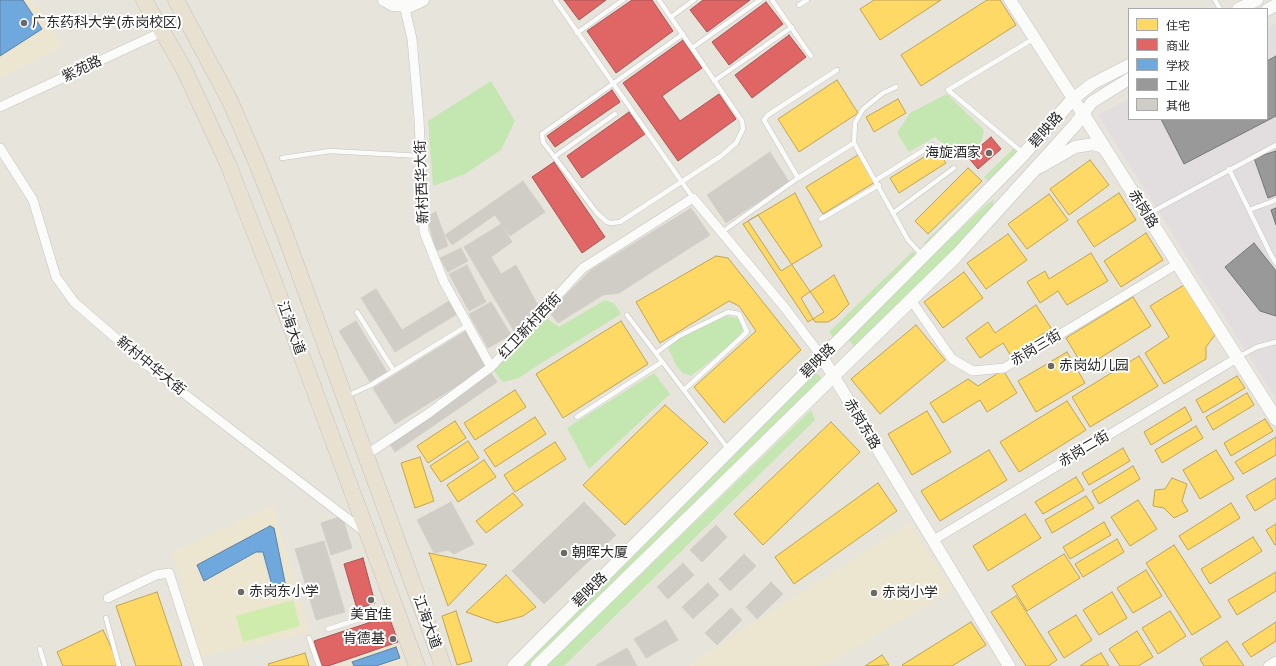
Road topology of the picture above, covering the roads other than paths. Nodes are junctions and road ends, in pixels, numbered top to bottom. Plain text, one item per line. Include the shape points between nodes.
1 (144, 0) edge
2 (176, 0) edge
3 (384, 0) edge
4 (423, 0) edge
5 (555, 0) edge
6 (623, 0) edge
7 (659, 0) edge
8 (694, 0) edge
9 (760, 0) edge
10 (772, 0) edge
11 (807, 0) edge
12 (1010, 0) edge
13 (1256, 0) edge
14 (799, 5) dead end
15 (404, 6) junction
16 (1240, 8) edge
17 (671, 17) junction
18 (792, 27) junction
19 (164, 31) junction
20 (577, 33) junction
21 (683, 34) junction
22 (1034, 38) junction
23 (692, 48) junction
24 (812, 56) dead end
25 (1128, 65) edge
26 (838, 70) dead end
27 (714, 81) junction
28 (1128, 81) edge
29 (613, 82) junction
30 (896, 87) dead end
31 (1073, 99) junction
32 (0, 107) edge
33 (615, 114) dead end
34 (1083, 114) junction
35 (854, 143) junction
36 (932, 145) dead end
37 (1276, 145) edge
38 (0, 148) edge
39 (1105, 148) junction
40 (1024, 154) junction
41 (421, 156) junction
42 (554, 157) junction
43 (282, 158) dead end
44 (954, 168) dead end
45 (1229, 169) junction
46 (1031, 173) junction
47 (798, 178) junction
48 (876, 180) junction
49 (682, 181) junction
50 (879, 185) junction
51 (693, 198) junction
52 (1276, 200) edge
53 (1249, 210) junction
54 (893, 213) junction
55 (1146, 214) junction
56 (821, 219) dead end
57 (722, 232) junction
58 (924, 256) junction
59 (1276, 263) edge
60 (1178, 264) junction
61 (911, 300) junction
62 (357, 312) dead end
63 (627, 315) dead end
64 (468, 325) junction
65 (1276, 342) edge
66 (656, 354) junction
67 (822, 357) junction
68 (1237, 358) junction
69 (662, 362) junction
70 (491, 367) junction
71 (394, 371) junction
72 (833, 376) junction
73 (684, 390) junction
74 (345, 397) junction
75 (577, 417) dead end
76 (1276, 419) edge
77 (729, 450) junction
78 (366, 455) junction
79 (367, 534) junction
80 (932, 541) junction
81 (108, 598) dead end
82 (396, 608) junction
83 (106, 618) dead end
84 (328, 629) dead end
85 (309, 638) dead end
86 (40, 650) dead end
87 (1276, 661) edge
88 (45, 666) edge
89 (119, 666) edge
90 (199, 666) edge
91 (319, 666) edge
92 (417, 666) edge
93 (443, 666) edge
94 (514, 666) edge
95 (537, 666) edge
96 (1009, 666) edge
97 (1268, 666) edge

1 - 19 highway, 江海大道
2 - 74 highway, 江海大道 via 230,101 283,229
3 - 15 street via 393,5
4 - 15 street
5 - 20 lane
6 - 20 lane
7 - 17 lane
8 - 17 lane
9 - 23 lane
10 - 18 lane
11 - 14 lane
12 - 22 street, 赤岗路
13 - 16 street
15 - 41 street, 新村西华大街 via 412,40
17 - 21 lane
18 - 24 lane
18 - 27 lane
19 - 32 street, 紫苑路
19 - 79 highway, 江海大道 via 228,164
20 - 29 lane
21 - 23 lane
21 - 29 lane
22 - 31 street, 赤岗路
22 - 40 lane via 948,90
23 - 27 lane
25 - 31 street, 碧映路 via 1092,84
26 - 47 lane via 764,120
27 - 49 lane via 742,122 743,129 729,150
28 - 34 street, 碧映路 via 1092,102
29 - 42 lane via 542,134 543,142
29 - 49 lane
30 - 35 lane via 863,108 855,123
31 - 34 street, 赤岗路
31 - 40 main road, 碧映路
33 - 42 lane
34 - 39 main road, 赤岗路
34 - 46 main road, 碧映路
35 - 47 lane
35 - 48 lane
36 - 48 lane
37 - 45 lane
38 - 79 street, 新村中华大街 via 33,200 56,277 74,302 148,366
39 - 46 street via 1094,144 1075,147
39 - 55 main road, 赤岗路
40 - 58 main road, 碧映路
41 - 43 lane via 330,151
41 - 64 street, 新村西华大街 via 424,232 444,282
42 - 49 lane via 602,219 611,223 620,222
44 - 54 lane
45 - 53 lane
45 - 55 lane
46 - 61 main road, 碧映路 via 982,228
47 - 57 lane
48 - 50 lane
49 - 51 lane
50 - 54 lane
50 - 56 lane
51 - 57 street, 赤岗东路
51 - 70 street, 红卫新村西街 via 583,268
52 - 53 lane
53 - 59 lane
54 - 58 lane via 908,240
55 - 60 main road, 赤岗路
57 - 67 street, 赤岗东路
58 - 67 main road, 碧映路
60 - 61 street, 赤岗三街 via 1004,368 973,371 952,359
60 - 68 main road, 赤岗路
61 - 72 main road, 碧映路
62 - 71 lane
63 - 66 lane
64 - 70 street, 新村西华大街
64 - 71 lane
65 - 68 lane
66 - 69 lane
66 - 73 lane via 679,336 728,312 738,314 747,332
67 - 72 street, 赤岗东路
67 - 77 main road, 碧映路
68 - 76 main road, 赤岗路
68 - 80 street, 赤岗二街
69 - 73 lane
69 - 75 lane
70 - 78 street, 红卫新村西街
71 - 74 lane
72 - 80 street, 赤岗东路
72 - 95 main road, 碧映路
73 - 77 lane
74 - 78 highway, 江海大道
77 - 94 main road, 碧映路
78 - 93 highway, 江海大道
79 - 82 highway, 江海大道
80 - 96 street, 赤岗东路
81 - 90 street via 156,575 169,573
82 - 84 lane
82 - 92 highway, 江海大道
83 - 89 lane
85 - 91 lane
86 - 88 lane
87 - 97 street

